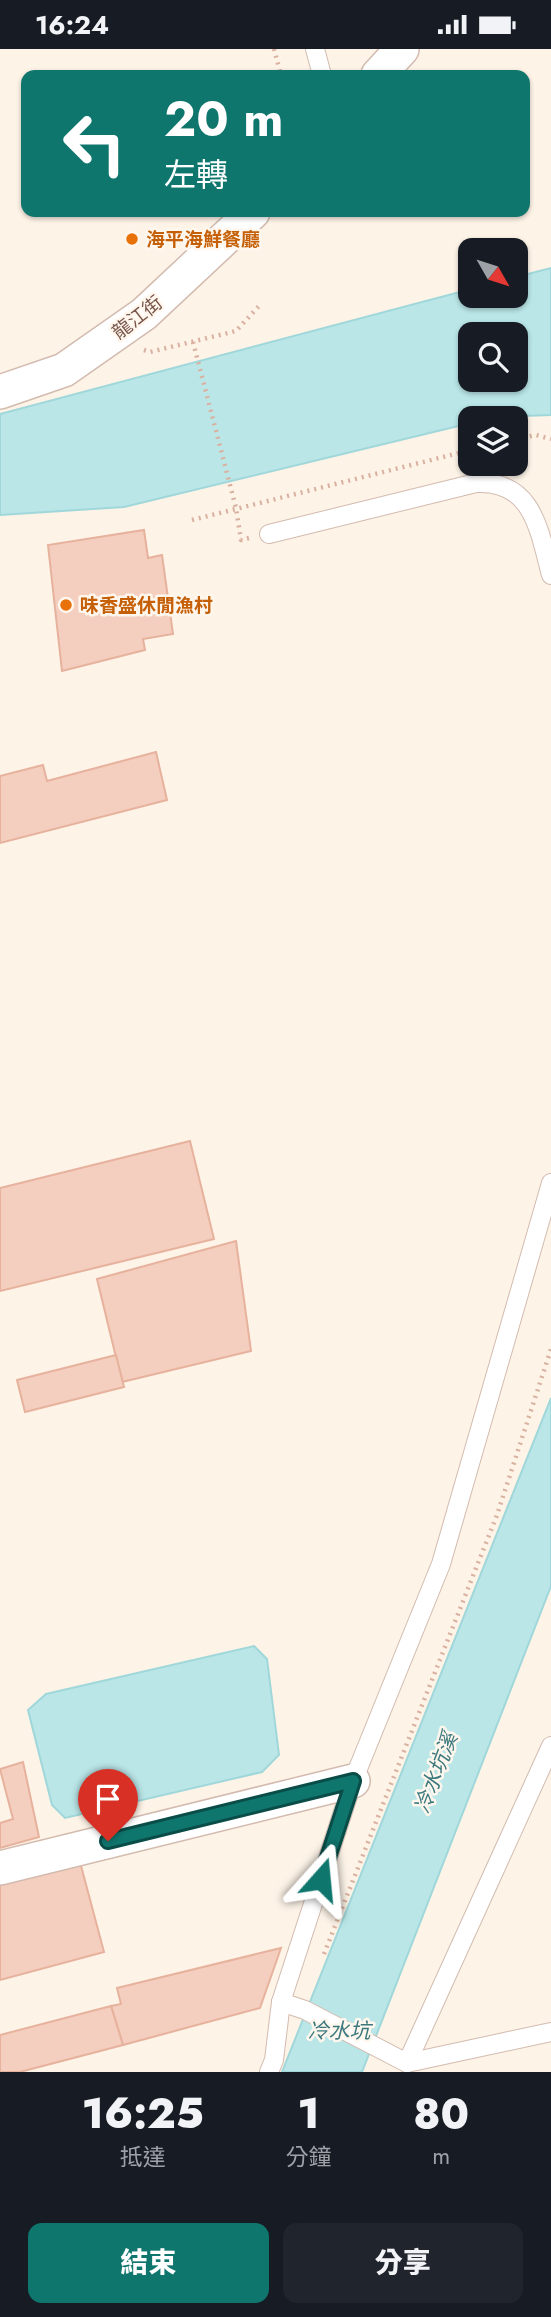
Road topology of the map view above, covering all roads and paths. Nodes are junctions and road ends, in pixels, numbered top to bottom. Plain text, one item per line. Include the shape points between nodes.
1 (274, 49) edge
2 (315, 49) edge
3 (402, 49) edge
4 (280, 70) edge
5 (321, 70) edge
6 (383, 70) edge
7 (248, 217) edge
8 (259, 306) dead end
9 (112, 337) junction
10 (194, 342) junction
11 (0, 392) edge
12 (528, 437) edge
13 (551, 439) edge
14 (458, 453) edge
15 (236, 508) junction
16 (192, 520) dead end
17 (269, 534) dead end
18 (241, 540) dead end
19 (551, 575) edge
20 (551, 1183) edge
21 (551, 1349) edge
22 (551, 1746) edge
23 (353, 1781) junction
24 (0, 1868) edge
25 (320, 1965) dead end
26 (281, 2002) junction
27 (551, 2032) edge
28 (407, 2063) junction
29 (269, 2072) edge

1 - 4 path
2 - 5 lane
3 - 6 street
7 - 9 street, 龍江街 via 144,314
8 - 10 path via 236,331
9 - 10 path via 150,352
9 - 11 street, 龍江街 via 64,370
10 - 15 path
12 - 13 path
14 - 15 path
15 - 16 path
15 - 18 path
17 - 19 lane via 496,482 515,491 534,515
20 - 23 lane via 441,1564
21 - 25 path via 497,1515
22 - 28 lane
23 - 24 street
23 - 26 lane
26 - 28 lane
26 - 29 lane
27 - 28 lane

